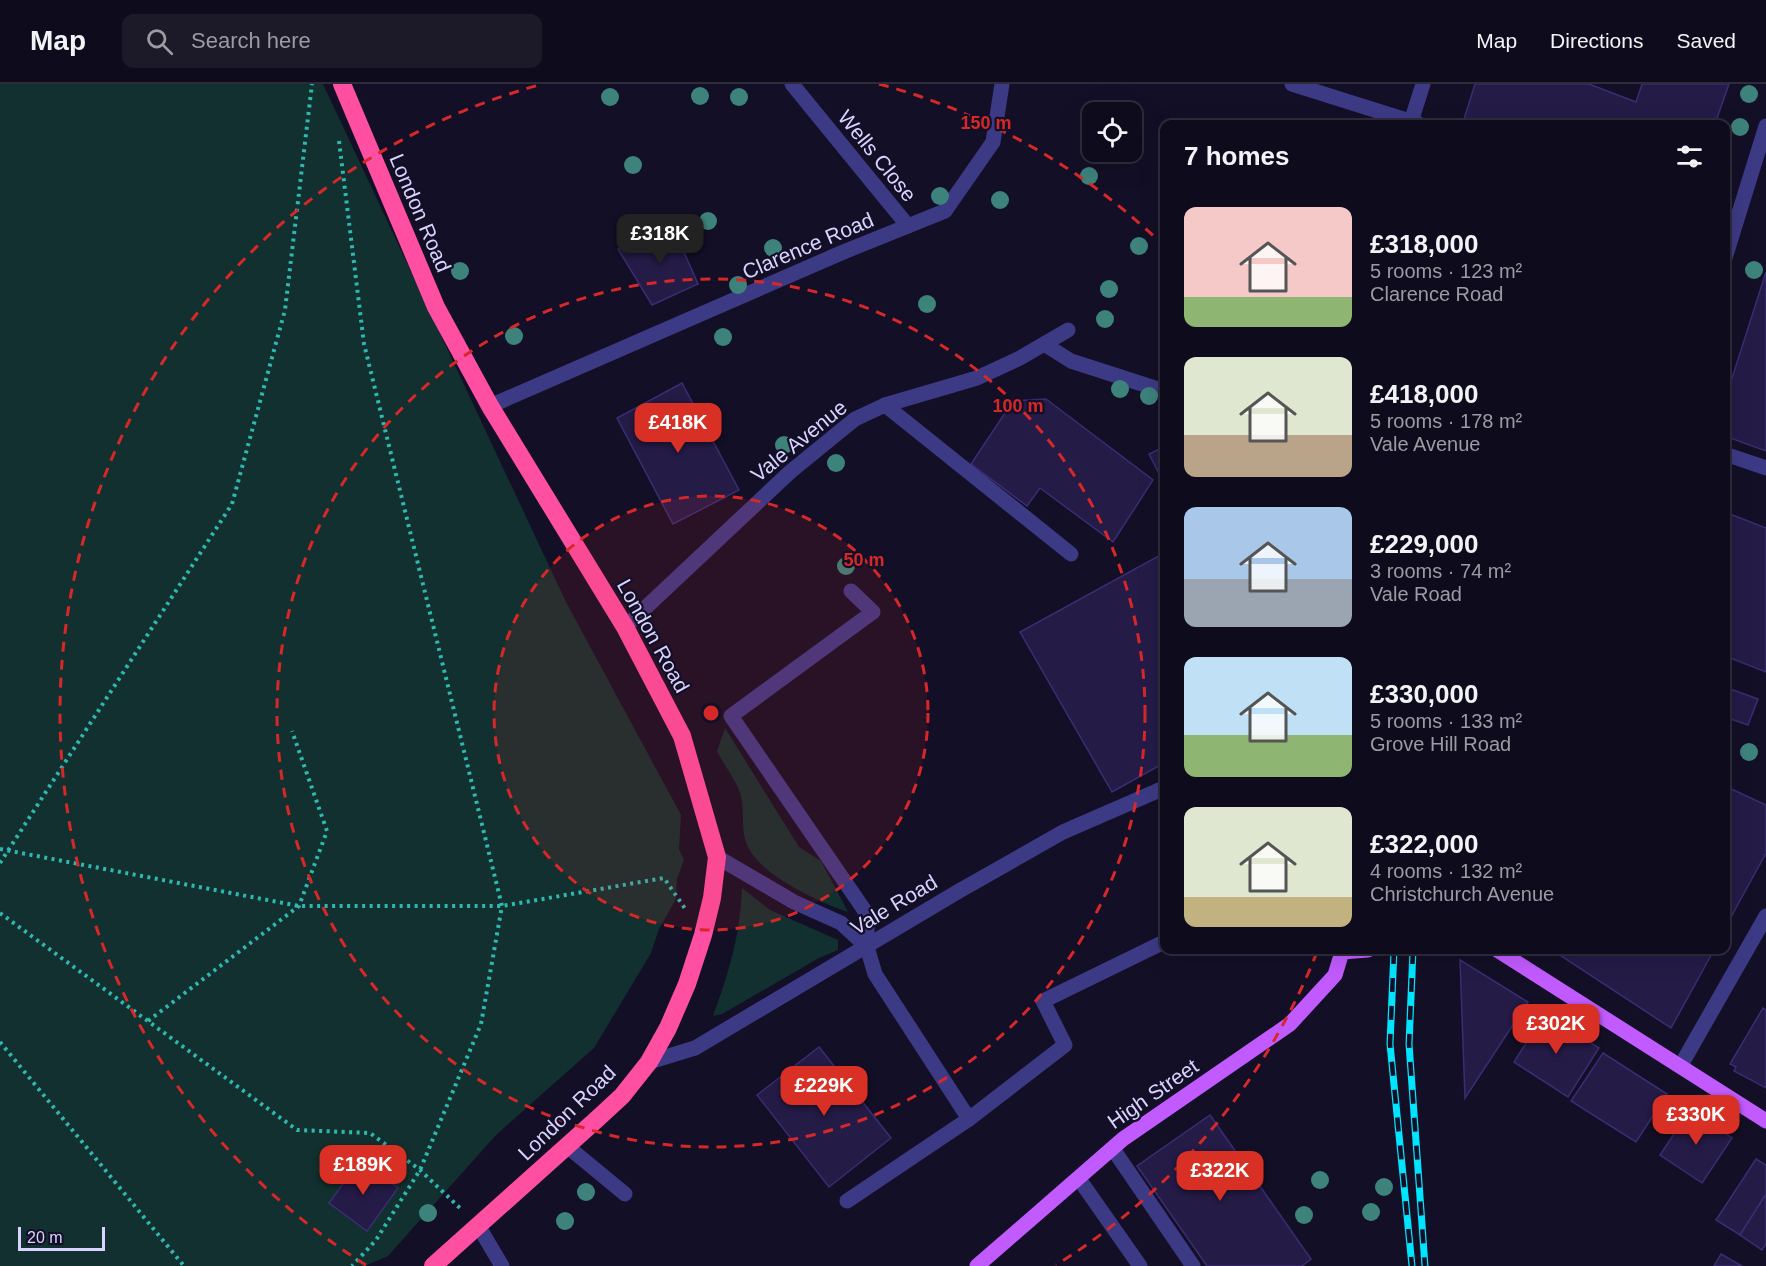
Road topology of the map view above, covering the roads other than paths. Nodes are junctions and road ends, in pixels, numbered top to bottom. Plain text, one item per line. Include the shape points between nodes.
1 (342, 84) edge
2 (792, 84) edge
3 (1002, 84) edge
4 (1292, 84) edge
5 (1423, 84) edge
6 (1406, 120) edge
7 (1416, 120) edge
8 (1766, 126) edge
9 (908, 226) junction
10 (1730, 228) edge
11 (1068, 330) dead end
12 (1044, 344) junction
13 (1160, 390) edge
14 (885, 405) junction
15 (490, 406) junction
16 (1730, 456) edge
17 (1766, 468) edge
18 (1071, 554) dead end
19 (851, 591) dead end
20 (625, 627) junction
21 (1160, 790) edge
22 (717, 857) junction
23 (1766, 916) edge
24 (1160, 944) edge
25 (867, 947) junction
26 (1338, 954) edge
27 (1503, 954) edge
28 (649, 1062) junction
29 (1681, 1065) junction
30 (969, 1119) junction
31 (1766, 1121) edge
32 (568, 1147) junction
33 (1113, 1149) junction
34 (1079, 1179) junction
35 (625, 1194) dead end
36 (847, 1201) dead end
37 (479, 1227) junction
38 (433, 1266) edge
39 (502, 1266) edge
40 (977, 1266) edge
41 (1140, 1266) edge
42 (1193, 1266) edge

1 - 15 highway, London Road via 436,307
2 - 9 street, Wells Close
3 - 9 street, Clarence Road via 993,142 945,211
4 - 6 street
5 - 7 street
8 - 10 street
9 - 15 street, Clarence Road
11 - 12 street, Vale Avenue
12 - 13 street via 1071,361
12 - 14 street, Vale Avenue via 977,378
14 - 18 street
14 - 20 street, Vale Avenue via 855,419 790,472
15 - 20 highway, London Road
16 - 17 street
19 - 25 street via 873,612 731,716 867,914
20 - 22 highway, London Road via 682,736
21 - 25 street, Vale Road via 1063,832
22 - 25 street via 841,924
22 - 28 highway, London Road via 712,898 687,984
23 - 29 street
24 - 30 street via 1043,1001 1065,1045
25 - 28 street, Vale Road via 695,1048
25 - 30 street via 875,974
26 - 33 main road, High Street via 1335,975 1290,1024
27 - 29 main road
28 - 32 highway, London Road via 622,1096
29 - 31 main road
30 - 36 street
32 - 35 street
32 - 37 highway, London Road
33 - 34 main road, High Street
33 - 42 street
34 - 40 main road, High Street
34 - 41 street
37 - 38 highway, London Road
37 - 39 street

